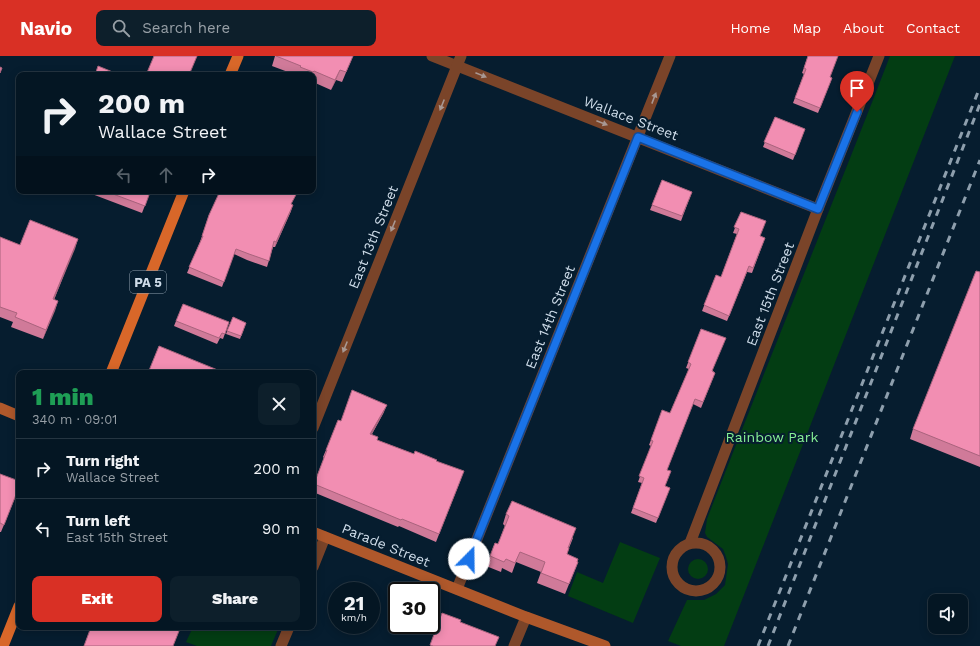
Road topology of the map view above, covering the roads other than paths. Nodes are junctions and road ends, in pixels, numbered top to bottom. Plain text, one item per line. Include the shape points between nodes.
1 (238, 56) edge
2 (432, 56) edge
3 (670, 56) edge
4 (879, 56) edge
5 (459, 61) edge
6 (231, 72) edge
7 (638, 137) junction
8 (183, 194) edge
9 (818, 209) junction
10 (113, 370) edge
11 (0, 408) edge
12 (16, 415) edge
13 (316, 420) edge
14 (316, 533) edge
15 (325, 537) junction
16 (690, 543) junction
17 (316, 559) edge
18 (457, 590) junction
19 (16, 614) edge
20 (526, 617) junction
21 (288, 630) edge
22 (3, 646) edge
23 (281, 646) edge
24 (514, 646) edge
25 (605, 646) edge

1 - 6 main road
2 - 5 street, Wallace Street
7 -> 3 street, East 14th Street
4 - 9 street, East 15th Street
5 -> 7 street, Wallace Street
5 -> 13 street, East 13th Street
7 - 9 street, Wallace Street
7 - 18 street, East 14th Street
8 - 10 main road, PA 5
9 - 16 street, East 15th Street
11 - 12 main road
14 - 15 main road, Parade Street
15 - 17 street
15 - 18 main road, Parade Street
16 - 16 street, East 15th Street via 676,553 673,559 673,574 683,587 690,590 706,589 717,578 720,563 717,555 706,544
18 - 20 main road, Parade Street
19 - 22 main road
20 - 24 street
20 - 25 main road, Parade Street
21 - 23 street

